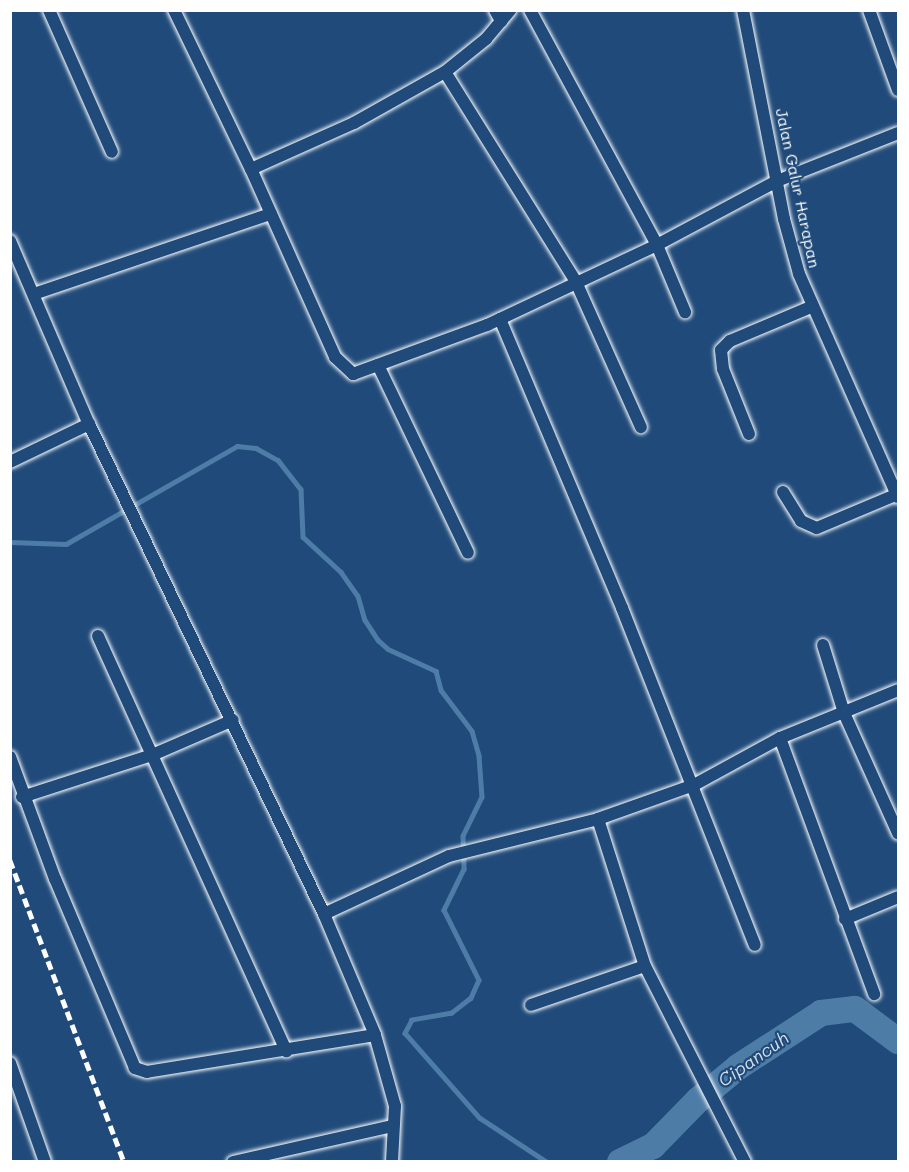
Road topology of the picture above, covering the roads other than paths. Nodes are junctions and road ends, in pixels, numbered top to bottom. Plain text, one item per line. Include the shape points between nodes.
1 (50, 10) edge
2 (174, 10) edge
3 (510, 10) edge
4 (530, 10) edge
5 (743, 10) edge
6 (869, 10) edge
7 (498, 16) edge
8 (445, 72) junction
9 (898, 90) edge
10 (898, 133) edge
11 (112, 152) dead end
12 (250, 169) junction
13 (777, 181) junction
14 (271, 214) junction
15 (10, 241) edge
16 (657, 245) junction
17 (576, 282) junction
18 (34, 294) junction
19 (811, 307) junction
20 (685, 312) dead end
21 (500, 319) junction
22 (378, 365) junction
23 (89, 424) junction
24 (641, 427) dead end
25 (749, 434) dead end
26 (10, 462) edge
27 (783, 492) dead end
28 (898, 495) edge
29 (468, 553) dead end
30 (98, 636) dead end
31 (823, 645) dead end
32 (898, 690) edge
33 (844, 712) junction
34 (233, 720) junction
35 (780, 738) junction
36 (152, 755) junction
37 (10, 757) edge
38 (694, 785) junction
39 (22, 797) junction
40 (598, 819) junction
41 (898, 833) edge
42 (898, 897) edge
43 (324, 914) junction
44 (845, 919) junction
45 (755, 945) dead end
46 (645, 966) junction
47 (874, 994) dead end
48 (531, 1005) dead end
49 (375, 1035) junction
50 (286, 1051) junction
51 (10, 1063) edge
52 (393, 1126) junction
53 (45, 1161) edge
54 (233, 1161) edge
55 (393, 1161) edge
56 (745, 1161) edge

1 - 11 street
2 - 12 street
3 - 7 street
4 - 16 street
5 - 13 street, Jalan Galur Harapan
6 - 9 street
7 - 8 street
8 - 12 street via 354,123
8 - 17 street
10 - 13 street
12 - 14 street
13 - 16 street
13 - 19 street, Jalan Galur Harapan via 791,249
14 - 18 street
14 - 22 street via 335,357 352,374
15 - 18 street
16 - 17 street
16 - 20 street
17 - 21 street
17 - 24 street
18 - 23 street
19 - 25 street via 730,341 722,350 723,369
19 - 28 street, Jalan Galur Harapan
21 - 22 street
21 - 38 street
22 - 29 street
23 - 26 street
23 - 34 street
27 - 28 street via 801,521 817,528
30 - 36 street
31 - 33 street
32 - 33 street
33 - 35 street
33 - 41 street
34 - 36 street
34 - 43 street
35 - 38 street
35 - 44 street
36 - 39 street
36 - 50 street
37 - 39 street
38 - 40 street
38 - 45 street
39 - 50 street via 135,1068 147,1072
40 - 43 street via 449,856
40 - 46 street
42 - 44 street
43 - 49 street
44 - 47 street
46 - 48 street
46 - 56 street
49 - 50 street
49 - 52 street via 391,1083
51 - 53 street
52 - 54 street
52 - 55 street

